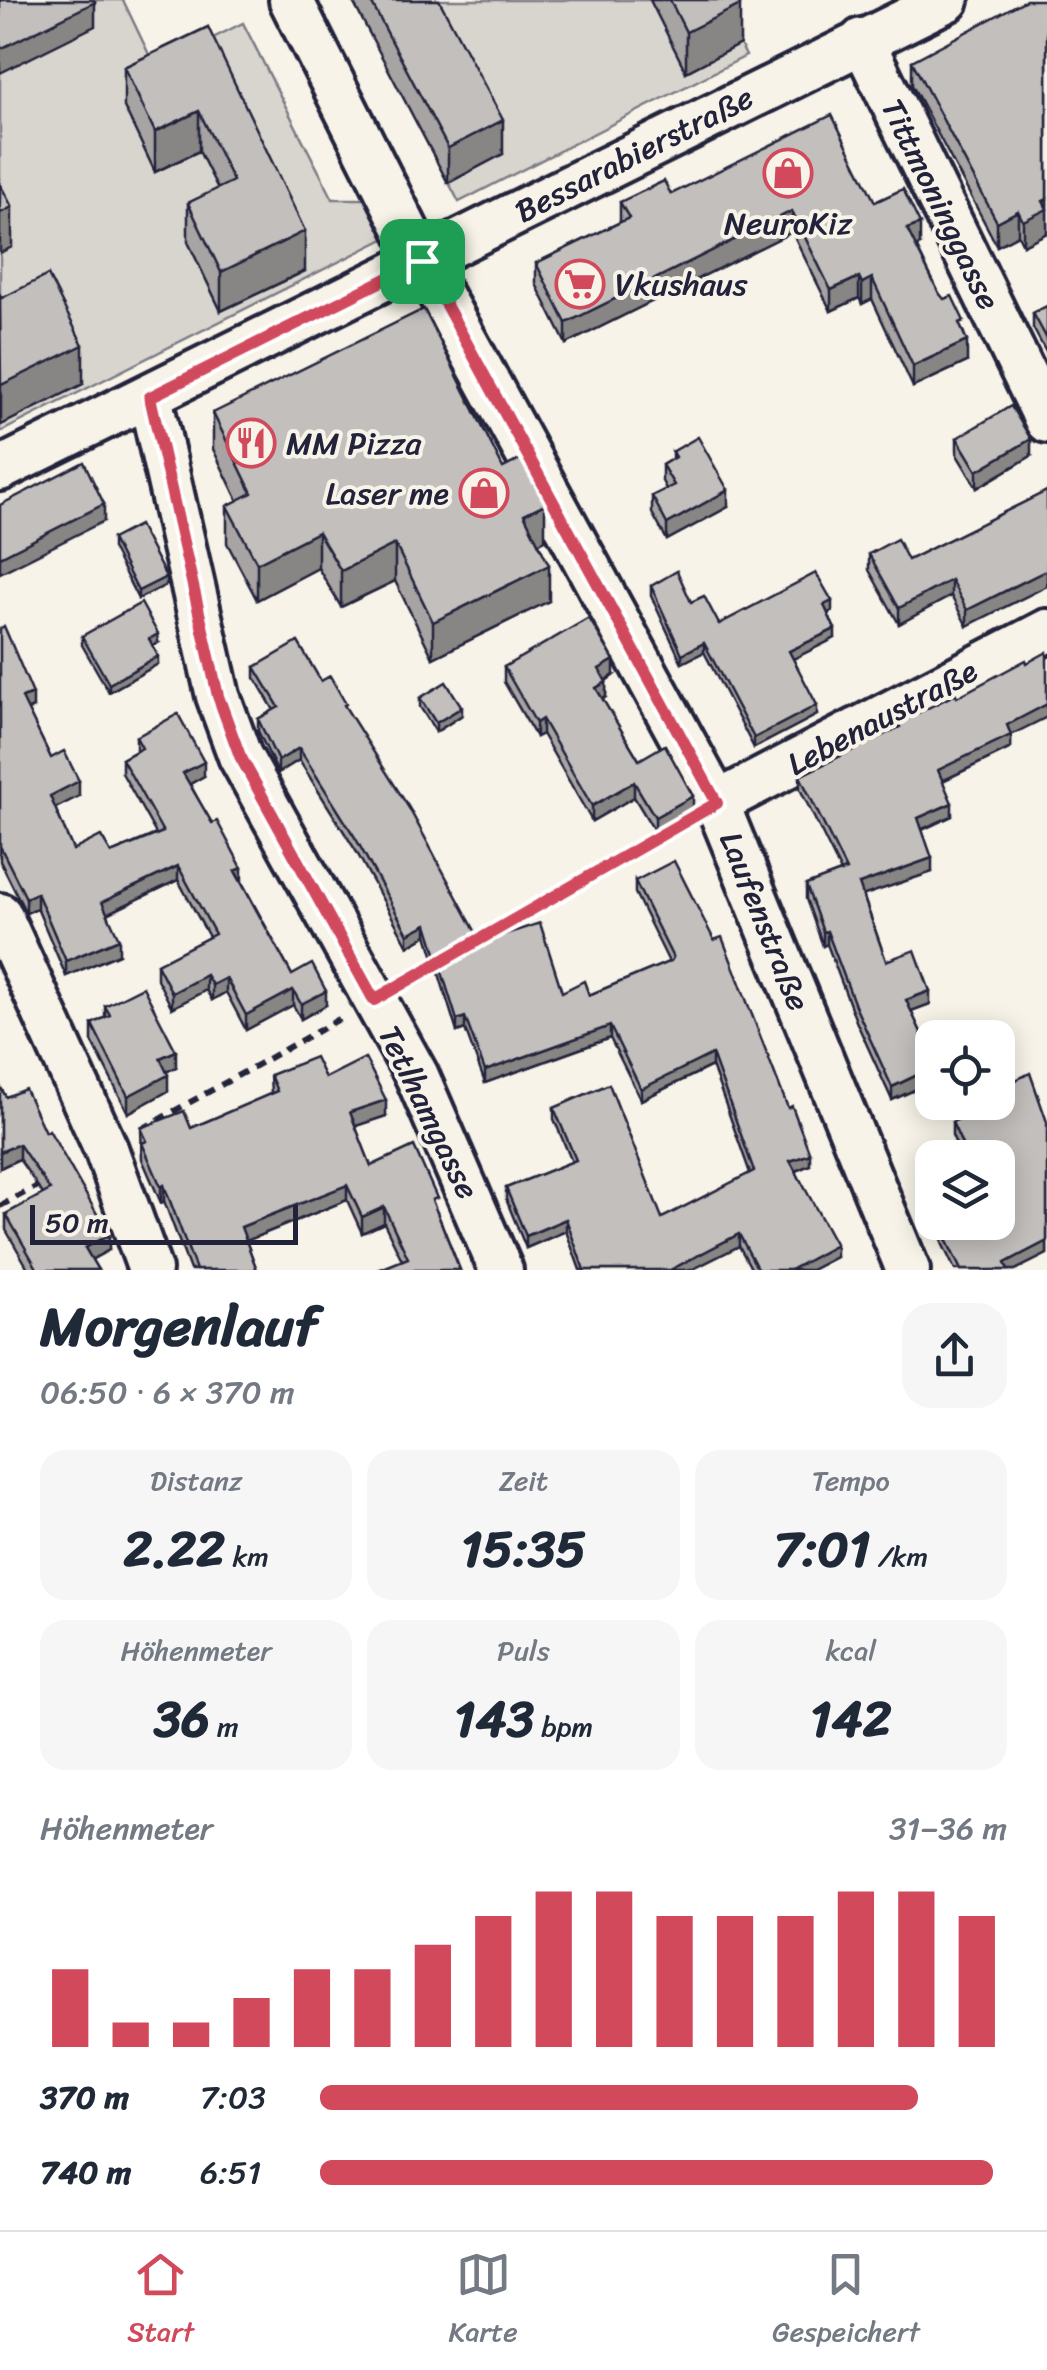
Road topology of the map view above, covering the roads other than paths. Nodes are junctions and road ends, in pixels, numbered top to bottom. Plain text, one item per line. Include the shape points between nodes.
1 (291, 0) edge
2 (946, 0) edge
3 (862, 40) junction
4 (422, 261) junction
5 (150, 397) junction
6 (1047, 421) edge
7 (0, 469) edge
8 (1047, 631) edge
9 (717, 803) junction
10 (0, 915) edge
11 (150, 1270) edge
12 (501, 1270) edge
13 (908, 1270) edge

1 - 4 street, Laufenstraße
2 - 3 street, Bessarabierstraße
3 - 4 street, Bessarabierstraße
3 - 6 street, Tittmoninggasse
4 - 5 street, Bessarabierstraße
4 - 9 street, Laufenstraße
5 - 7 street, Bessarabierstraße
5 - 12 street, Tetlhamgasse via 218,696 240,756 417,1076
8 - 9 street, Lebenaustraße
9 - 13 street, Laufenstraße
10 - 11 street via 106,1148

